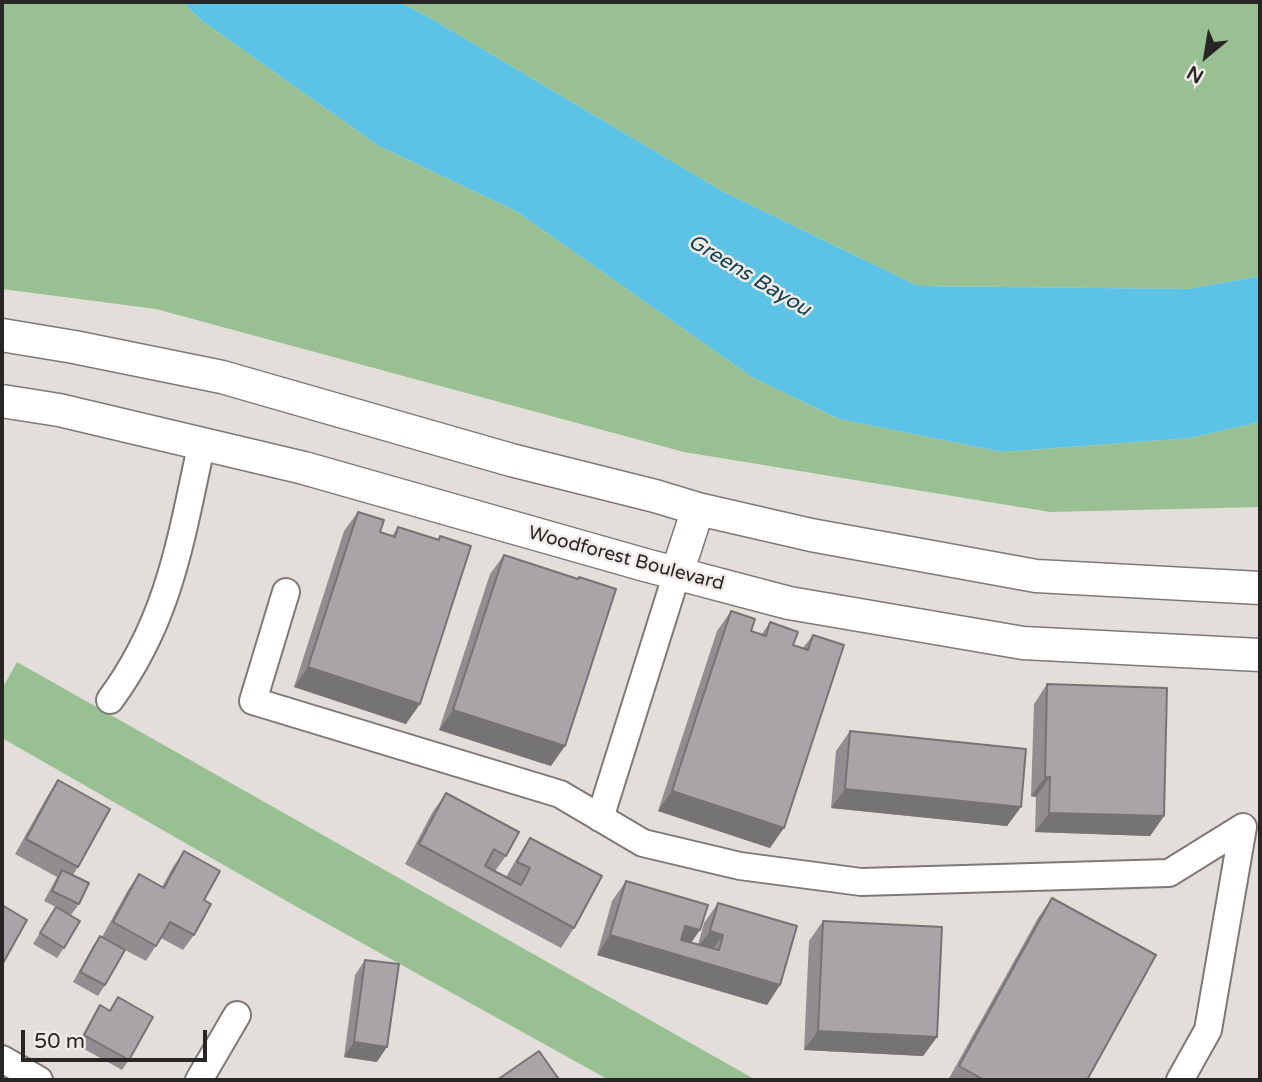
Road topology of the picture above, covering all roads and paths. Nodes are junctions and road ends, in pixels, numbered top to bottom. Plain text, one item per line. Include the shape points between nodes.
1 (2, 335) edge
2 (2, 401) edge
3 (202, 442) junction
4 (698, 509) junction
5 (677, 573) junction
6 (1260, 588) edge
7 (286, 592) dead end
8 (1260, 654) edge
9 (110, 700) dead end
10 (600, 818) junction
11 (1252, 822) edge
12 (237, 1015) dead end
13 (2, 1059) edge
14 (39, 1080) edge
15 (199, 1080) edge
16 (1180, 1080) edge

1 - 4 main road via 222,377
2 - 3 main road, Woodforest Boulevard
3 - 5 main road, Woodforest Boulevard
3 - 9 street via 164,602 147,642
4 - 5 main road
4 - 6 main road via 811,535 1036,576
5 - 8 main road, Woodforest Boulevard via 789,603 1023,643
5 - 10 street
7 - 10 street via 253,701 560,794
10 - 11 street via 643,843 740,866 861,882 1169,873
11 - 16 street via 1208,1030
12 - 15 street
13 - 14 street

